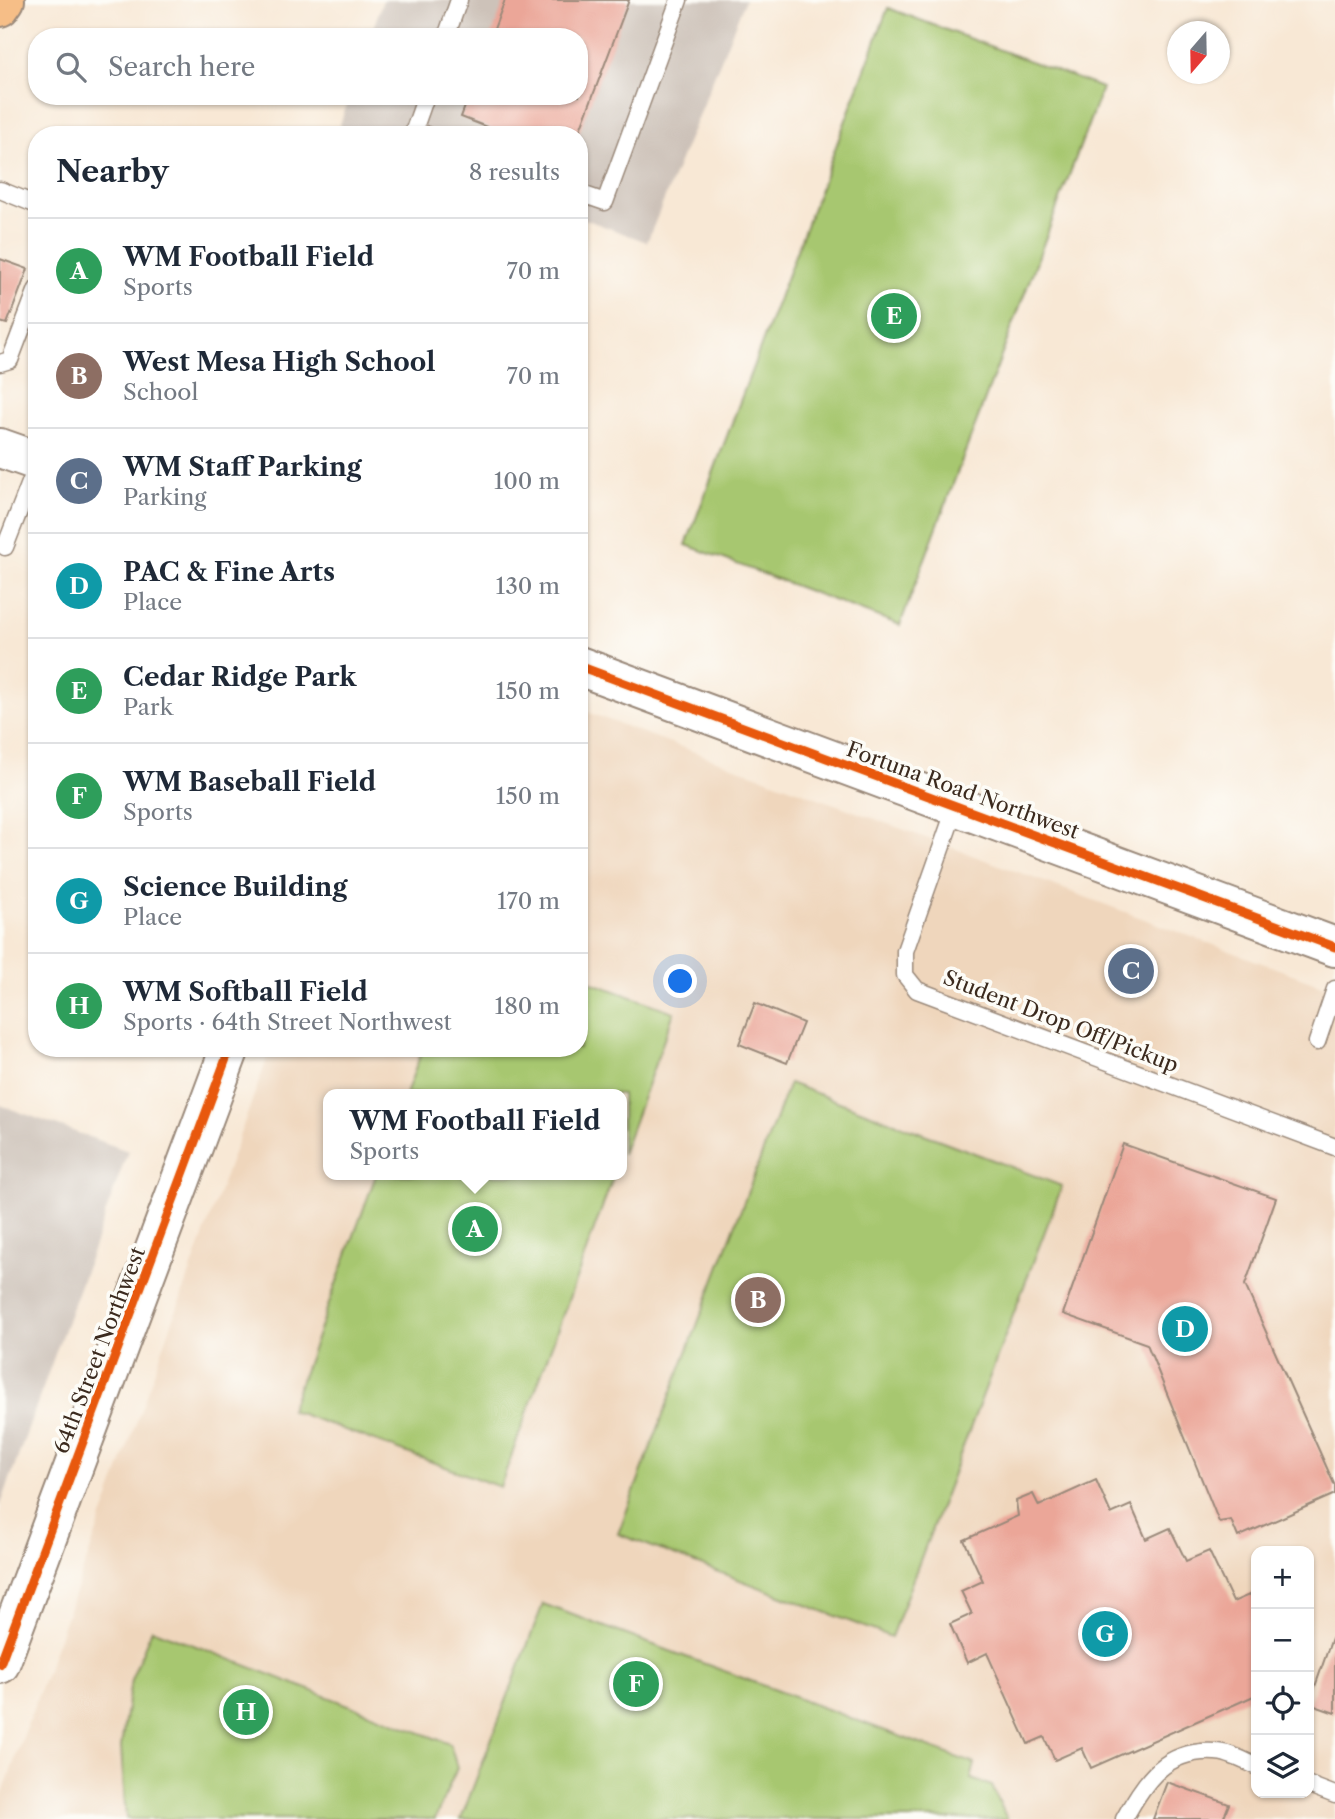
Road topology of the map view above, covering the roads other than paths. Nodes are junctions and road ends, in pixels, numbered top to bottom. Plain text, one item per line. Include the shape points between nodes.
1 (5, 0) edge
2 (459, 0) edge
3 (679, 0) edge
4 (0, 7) edge
5 (449, 28) edge
6 (423, 105) edge
7 (415, 126) edge
8 (0, 190) edge
9 (588, 195) edge
10 (28, 201) edge
11 (28, 313) edge
12 (0, 363) edge
13 (0, 448) edge
14 (28, 459) edge
15 (28, 487) edge
16 (5, 547) dead end
17 (588, 669) edge
18 (956, 806) junction
19 (1335, 947) edge
20 (1335, 989) edge
21 (1317, 1041) dead end
22 (227, 1057) edge
23 (1335, 1147) edge
24 (0, 1664) edge
25 (1251, 1764) edge
26 (1314, 1787) edge
27 (1335, 1795) edge
28 (1124, 1819) edge

1 - 4 main road
2 - 5 lane
3 - 9 lane via 605,202
6 - 7 lane
8 - 10 lane
11 - 12 lane via 10,360
13 - 14 street
15 - 16 lane
17 - 18 street, Fortuna Road Northwest
18 - 19 street, Fortuna Road Northwest
18 - 23 lane, Student Drop Off/Pickup via 905,951 905,975 917,990
20 - 21 lane
22 - 24 street, 64th Street Northwest
25 - 28 lane via 1216,1751 1177,1755 1142,1786
26 - 27 lane

